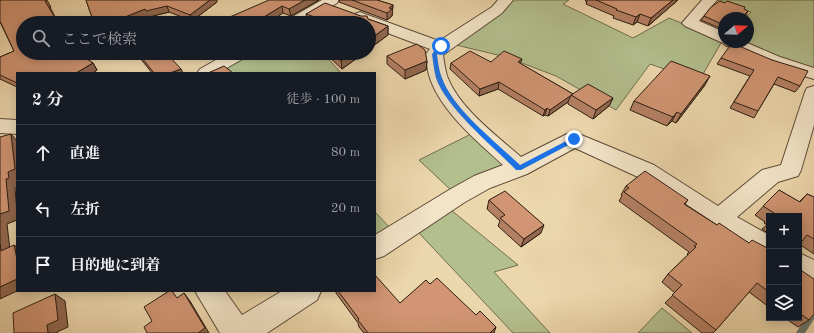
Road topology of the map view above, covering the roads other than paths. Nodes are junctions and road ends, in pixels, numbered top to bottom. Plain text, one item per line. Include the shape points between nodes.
1 (506, 0) edge
2 (710, 0) edge
3 (336, 6) edge
4 (310, 16) edge
5 (362, 16) edge
6 (376, 21) edge
7 (718, 35) edge
8 (441, 46) junction
9 (745, 48) edge
10 (228, 60) edge
11 (208, 72) edge
12 (814, 74) edge
13 (814, 92) edge
14 (0, 126) edge
15 (16, 126) edge
16 (519, 168) junction
17 (719, 219) junction
18 (766, 246) edge
19 (376, 247) edge
20 (802, 267) edge
21 (814, 274) edge
22 (210, 292) edge
23 (305, 292) edge
24 (237, 333) edge
25 (241, 333) edge

1 - 8 street via 497,10
2 - 7 street via 690,23
3 - 4 street
3 - 5 street
6 - 8 street
8 - 16 street via 434,54 439,78 448,95 460,111
9 - 12 street
10 - 11 street
13 - 17 street via 790,170 770,176
14 - 15 street
16 - 17 street via 574,139 646,171
16 - 19 street via 482,182
17 - 18 street
20 - 21 street
22 - 24 street
23 - 25 street

